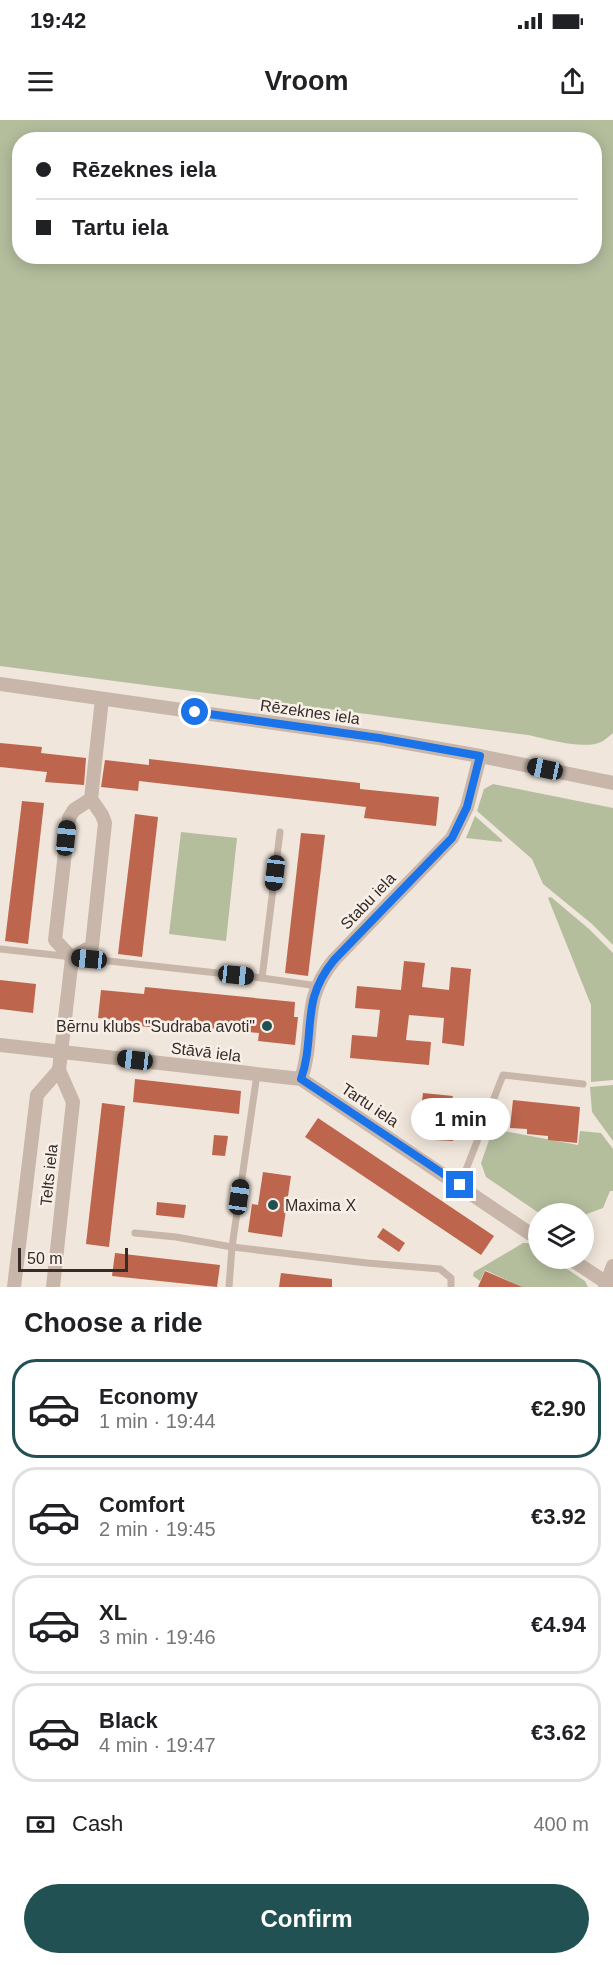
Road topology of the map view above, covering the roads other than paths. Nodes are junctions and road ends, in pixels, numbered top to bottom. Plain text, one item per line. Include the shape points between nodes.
1 (0, 684) edge
2 (102, 699) junction
3 (480, 756) junction
4 (613, 783) edge
5 (91, 799) junction
6 (280, 832) dead end
7 (0, 949) edge
8 (72, 958) junction
9 (262, 978) junction
10 (318, 986) junction
11 (0, 1045) edge
12 (61, 1052) junction
13 (59, 1070) junction
14 (257, 1074) junction
15 (301, 1079) junction
16 (583, 1084) dead end
17 (460, 1185) junction
18 (528, 1232) edge
19 (135, 1233) dead end
20 (232, 1247) junction
21 (613, 1266) edge
22 (584, 1269) edge
23 (608, 1286) edge
24 (14, 1287) edge
25 (53, 1287) edge
26 (229, 1287) edge
27 (451, 1287) edge

1 - 2 street, Rēzeknes iela
2 - 3 street, Rēzeknes iela
2 - 5 street
3 - 4 street, Rēzeknes iela
3 - 10 street, Stabu iela via 467,807 452,838 334,960
5 - 8 street via 105,823 92,946
5 - 8 street via 69,818 55,940
6 - 9 lane
7 - 8 lane
8 - 9 lane
8 - 12 street, Telts iela
9 - 10 lane
10 - 15 street, Stabu iela via 308,1061
11 - 12 street, Stāvā iela
12 - 13 street, Telts iela
12 - 14 street, Stāvā iela
13 - 24 street, Telts iela via 37,1095
13 - 25 street, Telts iela via 73,1102
14 - 15 street, Stāvā iela
14 - 20 lane
15 - 17 street, Tartu iela
16 - 17 lane via 503,1075
17 - 18 street, Tartu iela
19 - 20 lane
20 - 26 lane
20 - 27 lane via 440,1269 451,1278
21 - 23 street
22 - 23 street

